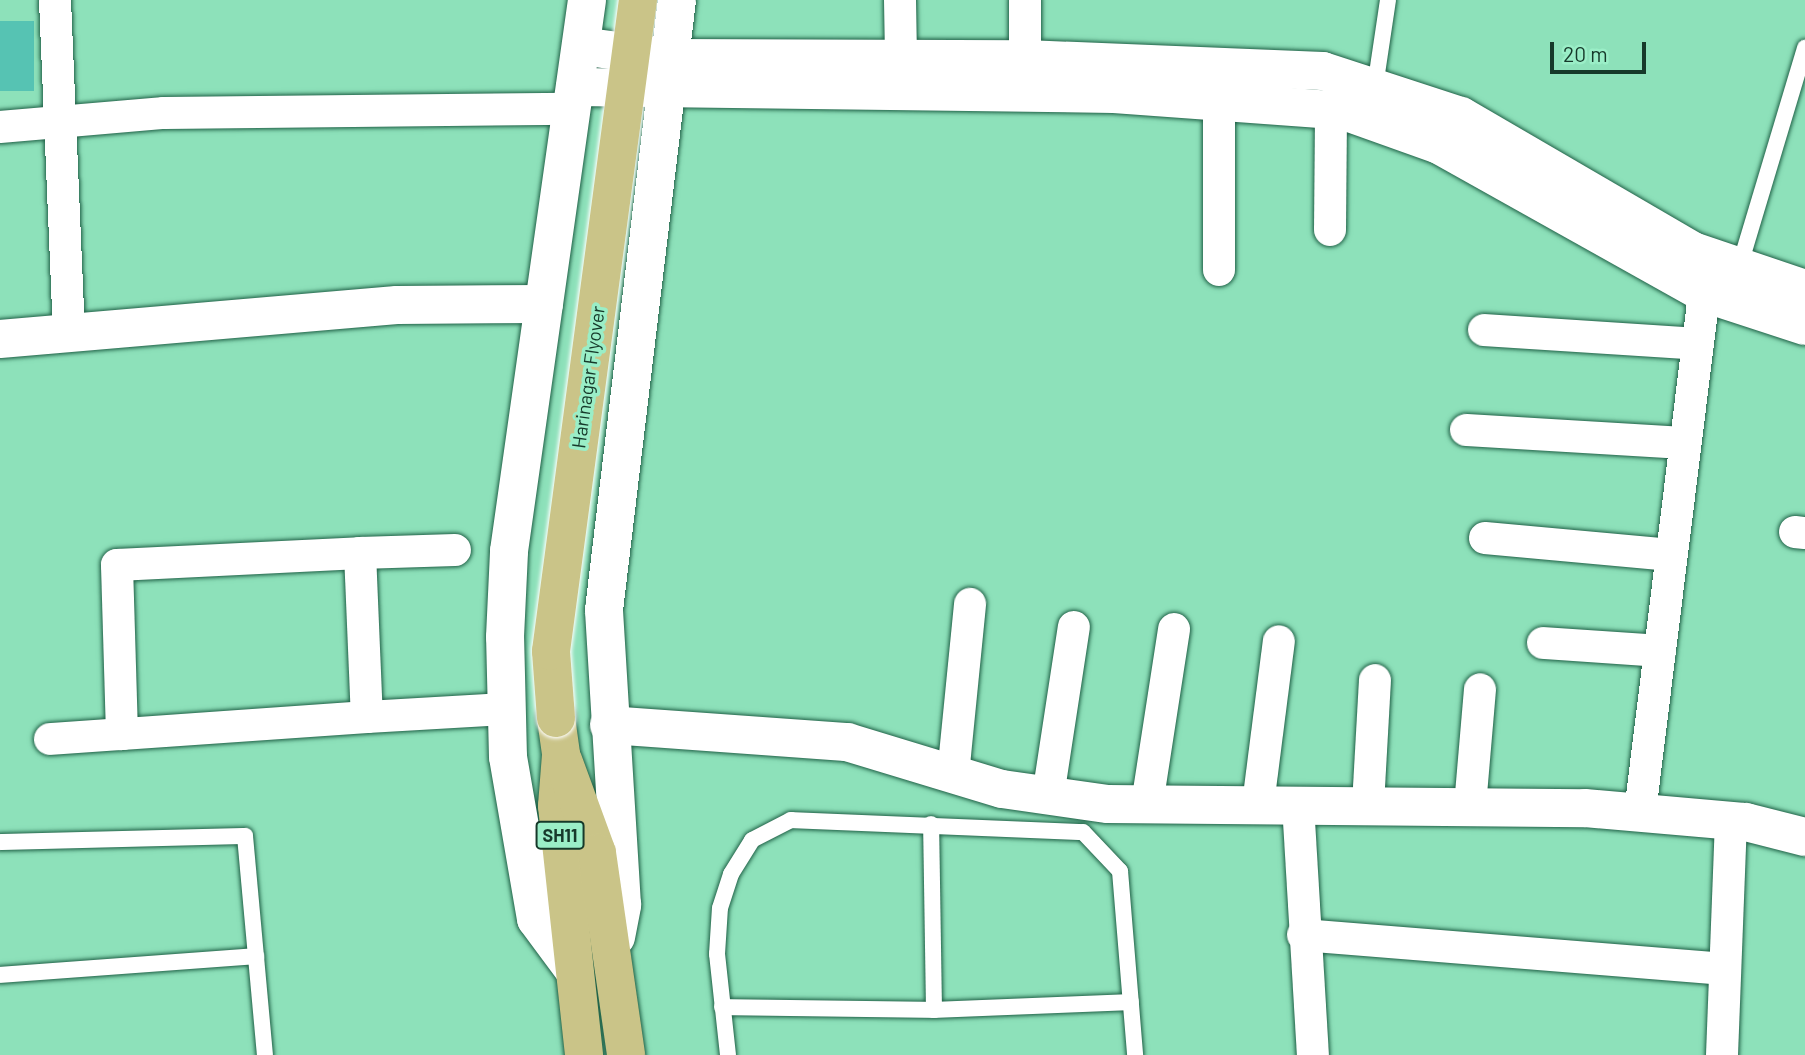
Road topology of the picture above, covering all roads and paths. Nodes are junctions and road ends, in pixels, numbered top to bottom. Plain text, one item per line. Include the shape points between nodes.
1 (55, 0) edge
2 (587, 0) edge
3 (638, 0) edge
4 (677, 0) edge
5 (900, 0) edge
6 (1025, 0) edge
7 (1388, 0) edge
8 (581, 46) junction
9 (1805, 48) edge
10 (901, 59) junction
11 (1025, 60) junction
12 (667, 74) junction
13 (1375, 87) junction
14 (573, 98) junction
15 (1219, 100) junction
16 (1331, 108) junction
17 (63, 122) junction
18 (0, 128) edge
19 (1330, 230) dead end
20 (1219, 270) dead end
21 (1717, 274) junction
22 (1805, 289) edge
23 (544, 304) junction
24 (1805, 326) edge
25 (1485, 330) dead end
26 (69, 333) junction
27 (0, 339) edge
28 (1698, 344) junction
29 (1466, 430) dead end
30 (1685, 443) junction
31 (1485, 538) dead end
32 (455, 550) dead end
33 (360, 553) junction
34 (1671, 555) junction
35 (970, 604) dead end
36 (1074, 628) dead end
37 (1174, 629) dead end
38 (1279, 641) dead end
39 (1543, 643) dead end
40 (1660, 651) junction
41 (1376, 680) dead end
42 (1480, 689) dead end
43 (505, 709) junction
44 (367, 717) junction
45 (609, 725) junction
46 (122, 734) junction
47 (50, 739) dead end
48 (953, 775) junction
49 (1048, 796) junction
50 (1147, 804) junction
51 (1258, 804) junction
52 (1298, 804) junction
53 (1368, 805) junction
54 (1471, 806) junction
55 (1640, 812) junction
56 (1731, 820) junction
57 (930, 824) junction
58 (1805, 837) edge
59 (0, 842) edge
60 (585, 910) junction
61 (1303, 935) junction
62 (256, 956) junction
63 (611, 961) junction
64 (573, 969) junction
65 (1725, 969) junction
66 (0, 975) edge
67 (1131, 1002) junction
68 (722, 1007) junction
69 (934, 1010) junction
70 (265, 1055) edge
71 (584, 1055) edge
72 (626, 1055) edge
73 (728, 1055) edge
74 (1135, 1055) edge
75 (1313, 1055) edge
76 (1722, 1055) edge

1 - 17 street
2 - 8 street
3 - 60 main road, Harinagar Flyover / SH11, bridge via 551,651 561,755 557,806
4 - 12 street
5 - 10 street
6 - 11 street
7 - 13 lane
8 - 12 street
8 - 14 street
9 - 21 lane
10 - 11 street
10 - 12 street
11 - 13 street via 1302,68
12 - 14 street
12 - 15 street
12 - 45 street via 604,610
13 - 21 street via 1479,125
14 - 17 street via 163,113
14 - 23 street
15 - 16 street
15 - 20 street
16 - 19 street
16 - 21 street via 1439,145
17 - 18 street
17 - 26 street
21 - 22 street
21 - 24 street
21 - 28 street
23 - 26 street via 397,305
23 - 43 street via 509,551
25 - 28 street
26 - 27 street
28 - 30 street
29 - 30 street
30 - 34 street
31 - 34 street
32 - 33 street
33 - 44 street
33 - 46 street via 117,565
34 - 40 street
35 - 48 street
36 - 49 street
37 - 50 street
38 - 51 street
39 - 40 street
40 - 55 street
41 - 53 street
42 - 54 street
43 - 44 street
43 - 64 street via 516,814 536,919
44 - 46 street
45 - 48 street via 848,742
45 - 63 street via 622,905
46 - 47 street
48 - 49 street
49 - 50 street
50 - 51 street
51 - 52 street
52 - 53 street
52 - 61 street
53 - 54 street
54 - 55 street
55 - 56 street
56 - 58 street
56 - 65 street
57 - 67 lane via 1083,832 1120,871
57 - 68 lane via 791,820 752,841 731,874 720,908
57 - 69 lane
59 - 62 lane via 245,836
60 - 63 main road, Harinagar Flyover / SH11
60 - 64 main road, Harinagar Flyover / SH11
61 - 65 street
61 - 75 street
62 - 66 lane
62 - 70 lane
63 - 72 main road, SH11
64 - 71 main road, SH11
65 - 76 street
67 - 69 lane
67 - 74 lane
68 - 69 lane
68 - 73 lane

